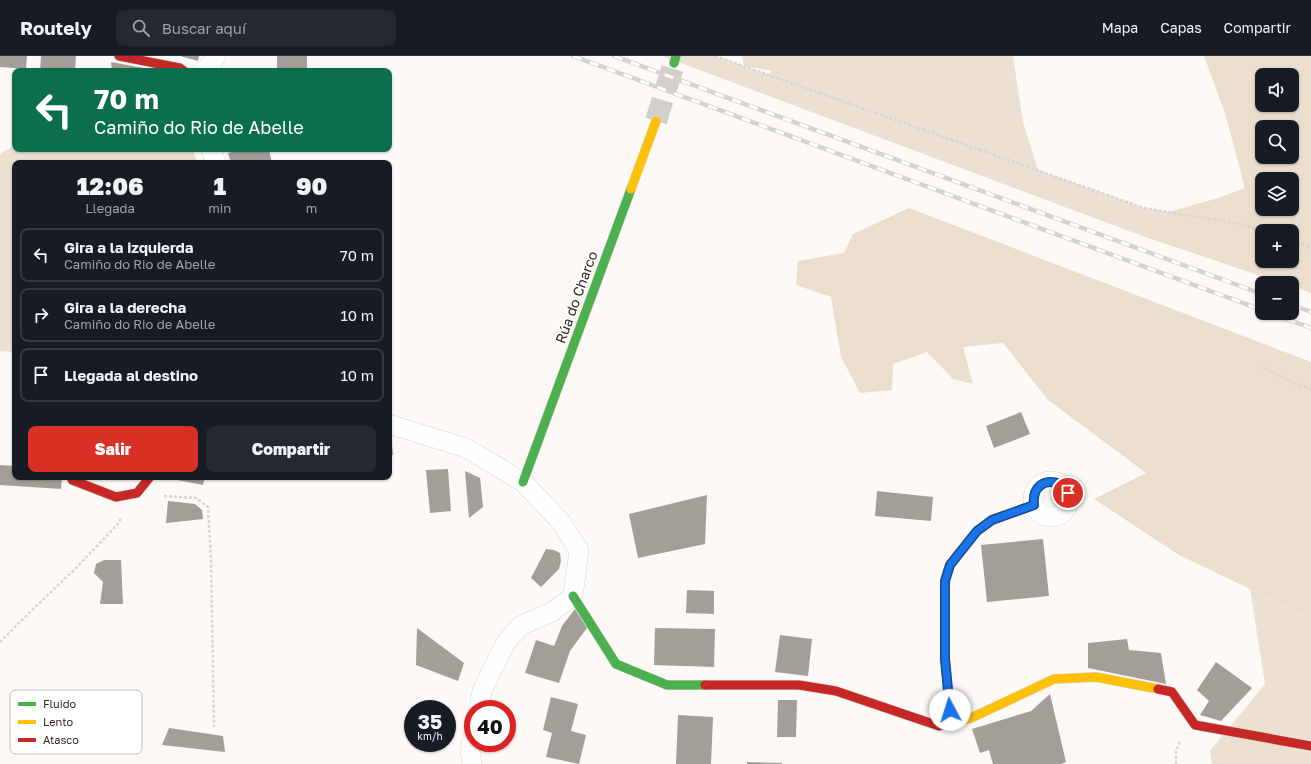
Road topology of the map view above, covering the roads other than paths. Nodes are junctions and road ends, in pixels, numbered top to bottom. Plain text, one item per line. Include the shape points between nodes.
1 (119, 56) edge
2 (216, 56) edge
3 (180, 68) edge
4 (207, 68) edge
5 (656, 121) tunnel mouth
6 (392, 425) edge
7 (72, 480) dead end
8 (148, 480) edge
9 (522, 482) junction
10 (1034, 505) dead end
11 (573, 596) junction
12 (480, 700) edge
13 (951, 723) junction
14 (1311, 746) edge
15 (470, 752) edge
16 (472, 764) edge

1 - 3 street
2 - 4 street
5 - 9 street, Rúa do Charco
6 - 9 street via 466,448
7 - 8 street via 116,497 137,493
9 - 11 street via 560,521 579,550
10 - 13 street via 992,520 977,531 950,565 945,581 945,651
11 - 12 street via 552,612 520,626 505,644 482,691
11 - 13 street via 616,664 667,685 799,685 836,691 939,726
13 - 14 street via 971,718 1054,679 1096,677 1172,692 1195,725
15 - 16 street

